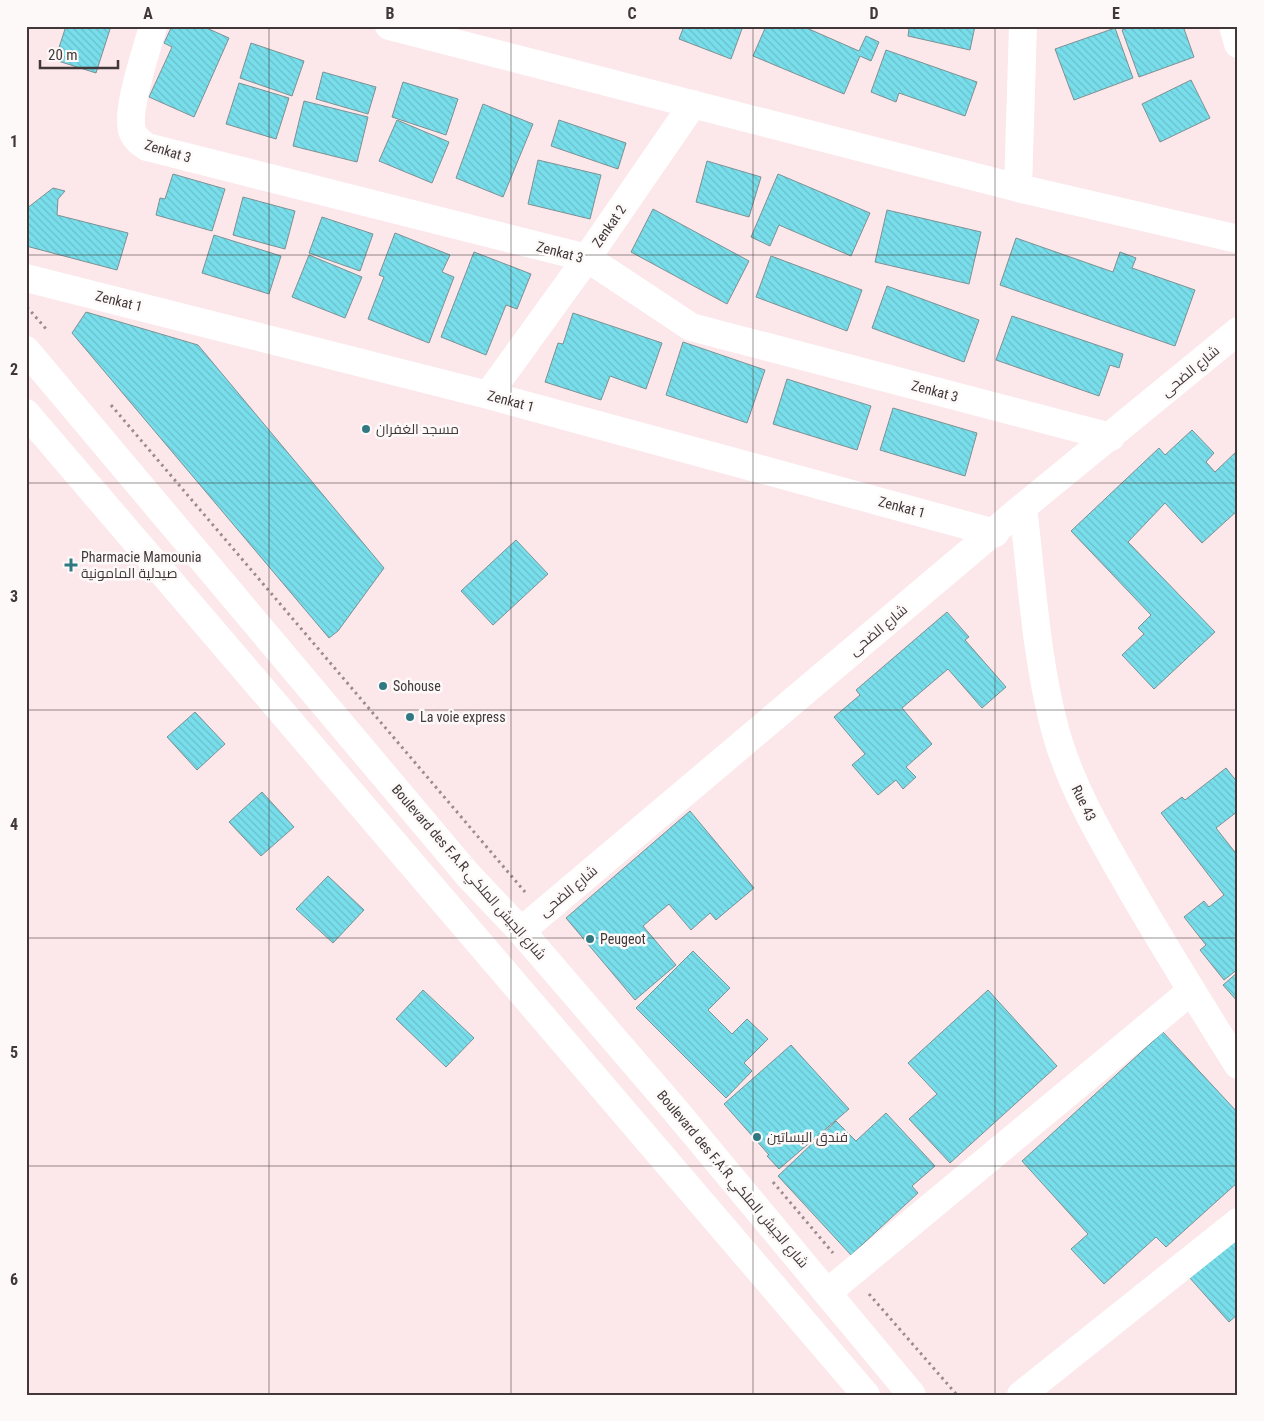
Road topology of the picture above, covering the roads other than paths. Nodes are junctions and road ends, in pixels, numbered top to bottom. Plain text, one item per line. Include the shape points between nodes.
1 (153, 26) edge
2 (389, 26) edge
3 (1024, 26) edge
4 (1233, 26) edge
5 (1238, 44) edge
6 (693, 104) junction
7 (1018, 188) junction
8 (1238, 239) edge
9 (586, 258) junction
10 (26, 278) edge
11 (1238, 331) edge
12 (26, 350) edge
13 (488, 395) junction
14 (26, 413) edge
15 (1111, 437) junction
16 (1023, 508) junction
17 (995, 532) junction
18 (521, 931) junction
19 (1191, 991) junction
20 (1238, 1065) edge
21 (1238, 1222) edge
22 (828, 1292) junction
23 (866, 1395) edge
24 (912, 1395) edge
25 (1021, 1395) edge

1 - 9 street, Zenkat 3 via 130,114 133,134 147,147
2 - 6 street
3 - 7 street
4 - 5 street
6 - 7 street
6 - 9 street, Zenkat 2
7 - 8 street
9 - 13 street, Zenkat 2
9 - 15 street, Zenkat 3 via 691,328
10 - 13 street, Zenkat 1
11 - 15 street, شارع الضحى
12 - 18 street, Boulevard des F.A.R شارع الجيش الملكي via 466,874
13 - 17 street, Zenkat 1
14 - 23 street
15 - 16 street, شارع الضحى
16 - 17 street, شارع الضحى
16 - 19 street, Rue 43 via 1046,692 1069,772 1104,843
17 - 18 street, شارع الضحى
18 - 22 street, Boulevard des F.A.R شارع الجيش الملكي
19 - 20 street, Rue 43
19 - 22 street
21 - 25 street
22 - 24 street, Boulevard des F.A.R شارع الجيش الملكي

